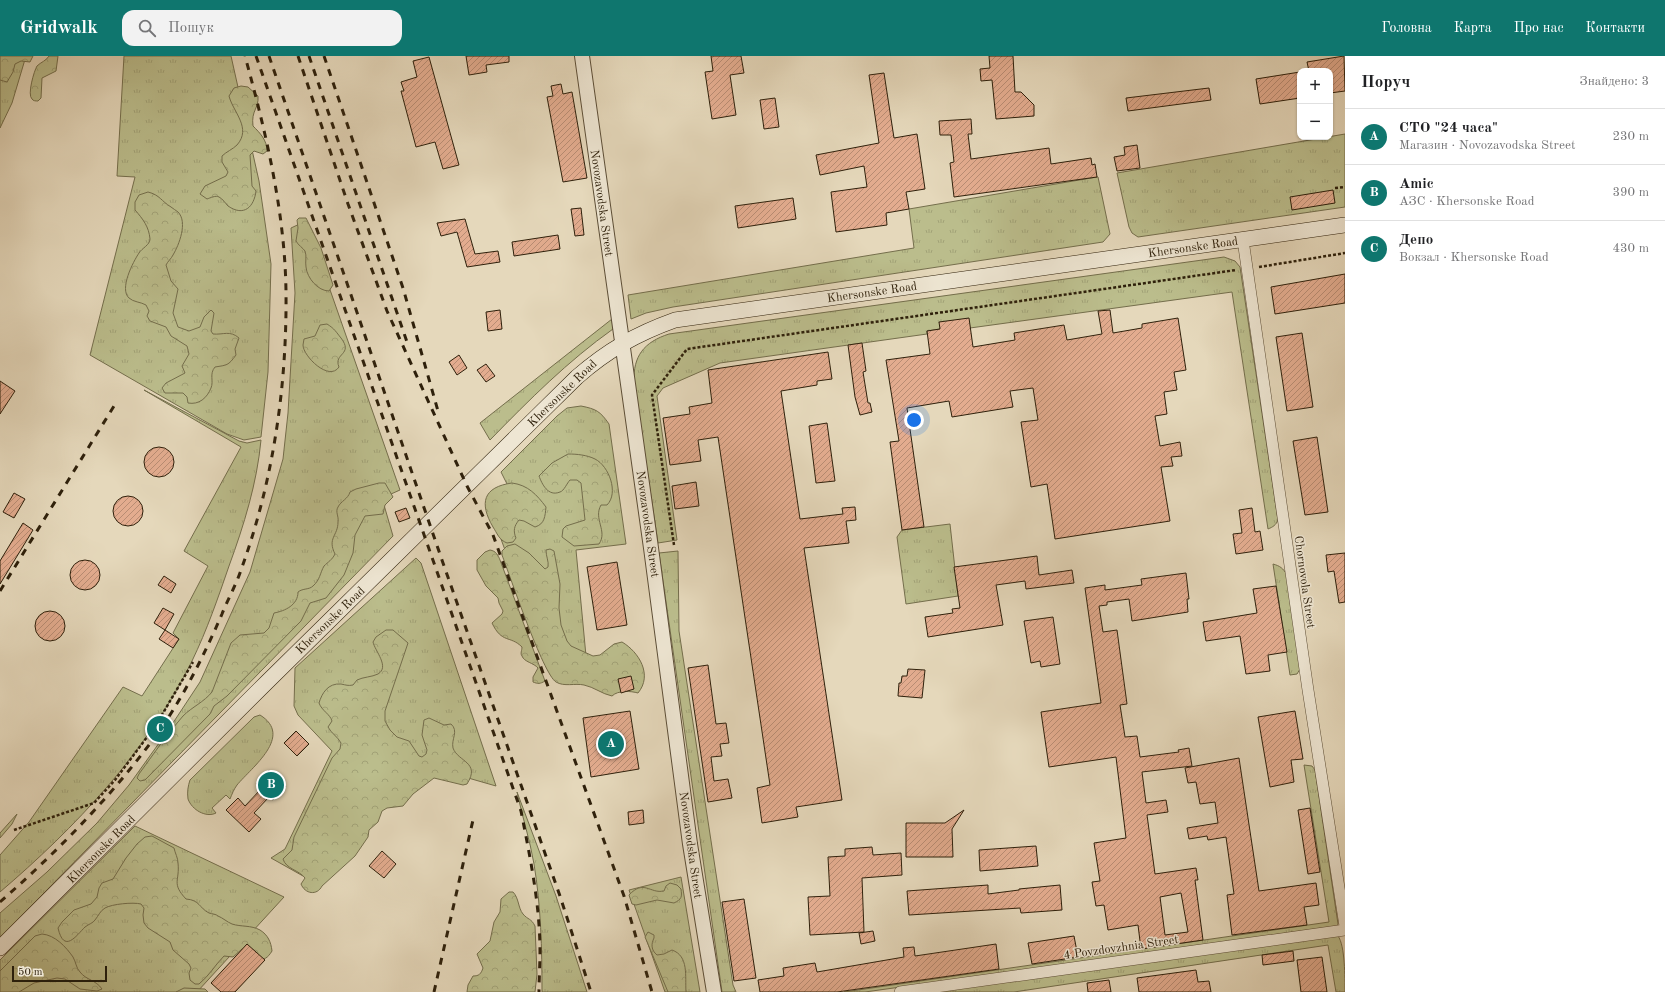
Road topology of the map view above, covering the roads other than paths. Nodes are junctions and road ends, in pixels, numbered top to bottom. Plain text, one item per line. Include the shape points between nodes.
1 (582, 56) edge
2 (1345, 225) edge
3 (1243, 240) junction
4 (622, 343) junction
5 (1345, 925) edge
6 (0, 948) edge
7 (714, 992) edge
8 (900, 992) edge

1 - 4 street, Novozavodska Street
2 - 3 main road, Khersonske Road
3 - 4 main road, Khersonske Road via 675,320
3 - 5 street, Chornovola Street
4 - 6 main road, Khersonske Road via 599,357 577,377
4 - 7 street, Novozavodska Street via 690,844
5 - 8 street, 4 Povzdovzhnia Street

